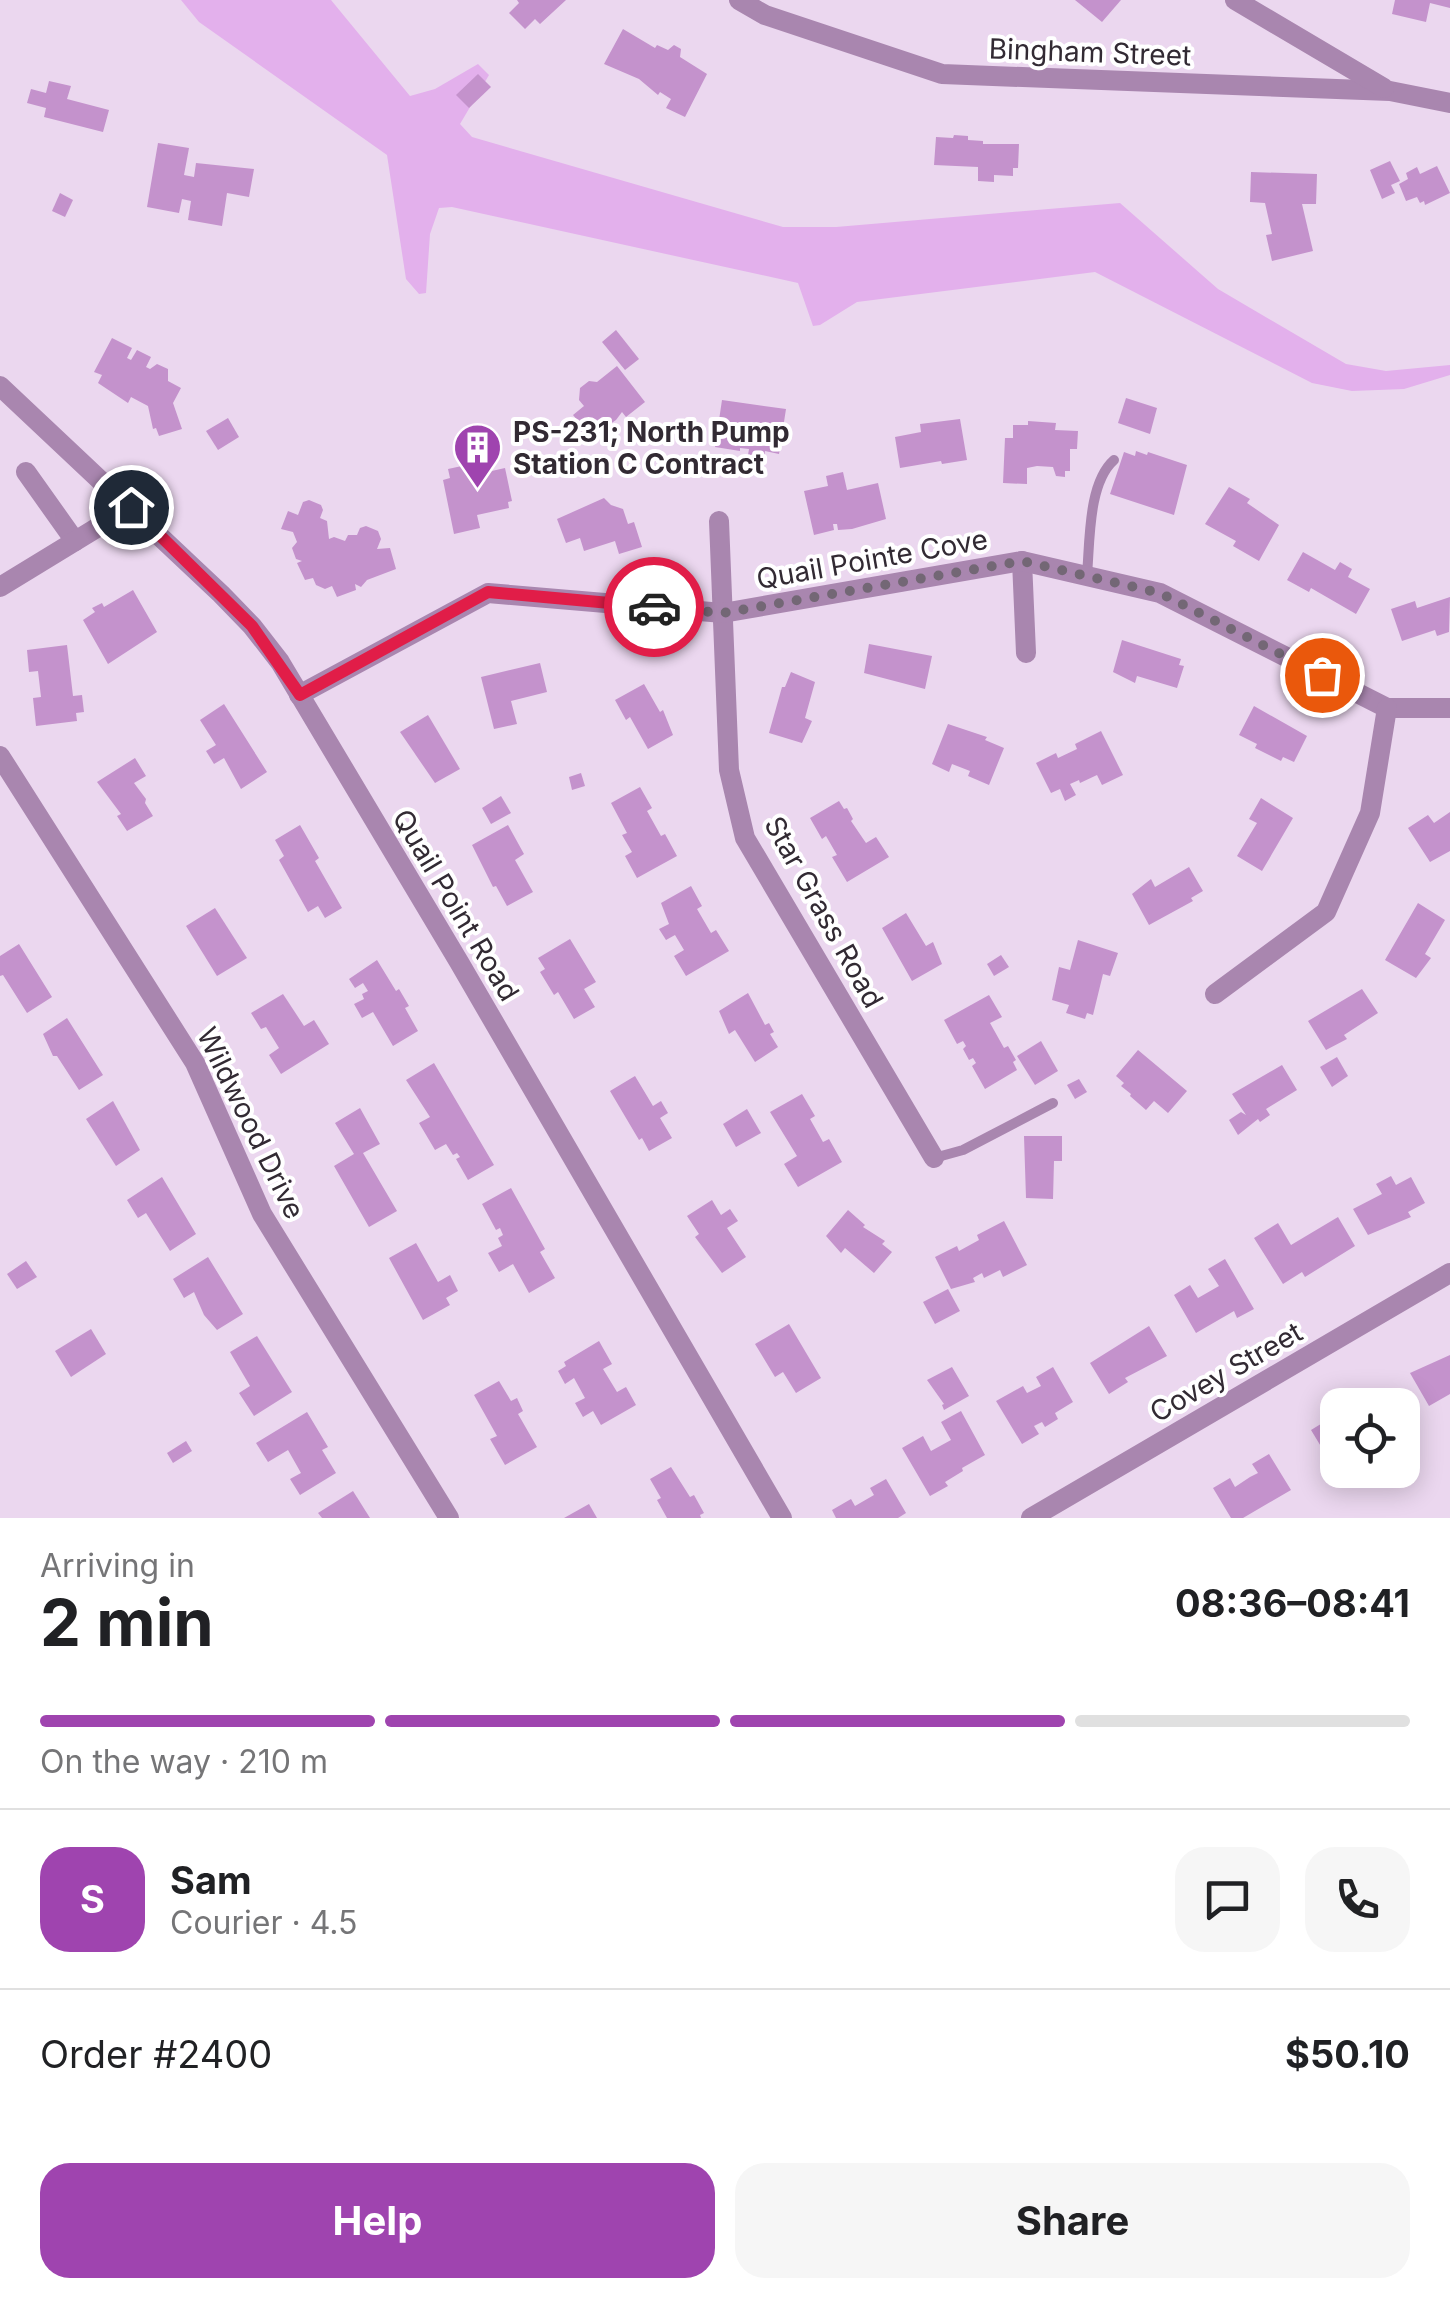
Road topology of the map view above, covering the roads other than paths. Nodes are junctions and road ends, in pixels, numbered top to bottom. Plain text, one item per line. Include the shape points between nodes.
1 (740, 0) edge
2 (1235, 0) edge
3 (1390, 91) junction
4 (1450, 104) edge
5 (0, 386) edge
6 (1114, 460) dead end
7 (26, 472) dead end
8 (131, 507) junction
9 (719, 521) dead end
10 (75, 540) junction
11 (1022, 561) junction
12 (1087, 576) junction
13 (0, 588) edge
14 (723, 613) junction
15 (1026, 653) dead end
16 (300, 695) junction
17 (1387, 708) junction
18 (1450, 708) edge
19 (0, 756) edge
20 (1215, 994) dead end
21 (1053, 1104) dead end
22 (934, 1158) joint
23 (1450, 1273) edge
24 (449, 1518) edge
25 (782, 1518) edge
26 (1031, 1518) edge

1 - 3 street, Bingham Street via 765,15 942,74
2 - 3 street
3 - 4 street, Bingham Street
5 - 8 street, Quail Point Road
6 - 12 lane via 1099,479
7 - 10 street
8 - 10 street
8 - 16 street, Quail Point Road via 252,626
9 - 14 street, Star Grass Road
10 - 13 street
11 - 12 street, Quail Pointe Cove
11 - 14 street, Quail Pointe Cove
11 - 15 street
12 - 17 street, Quail Pointe Cove via 1160,593
14 - 16 street, Quail Pointe Cove via 488,592
14 - 22 street, Star Grass Road via 729,770 745,838
16 - 25 street, Quail Point Road
17 - 18 street, Quail Pointe Cove
17 - 20 street via 1370,813 1326,912
19 - 24 street, Wildwood Drive via 195,1063 262,1214
21 - 22 lane
23 - 26 street, Covey Street

